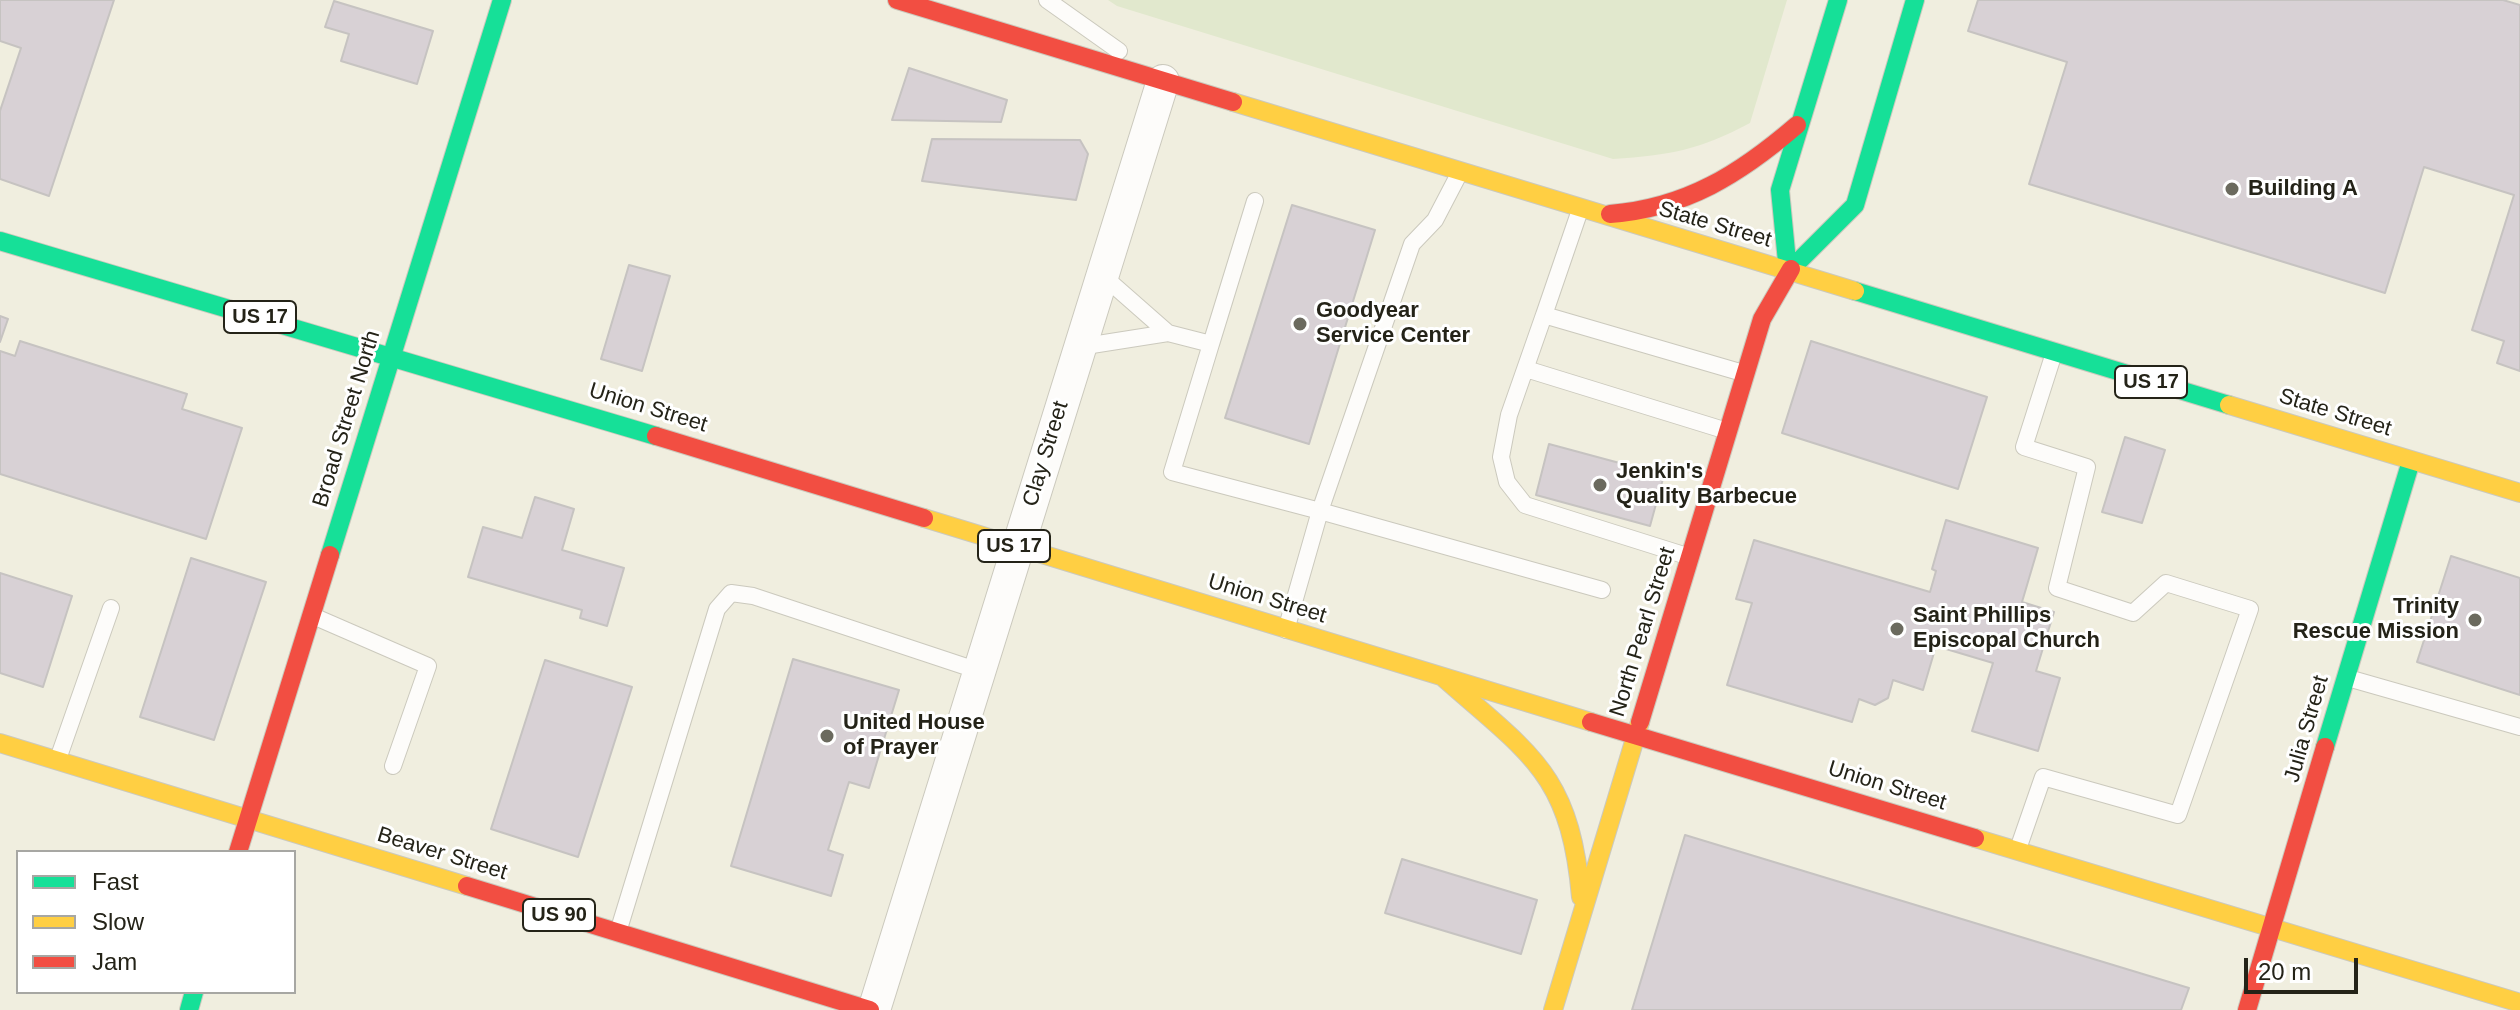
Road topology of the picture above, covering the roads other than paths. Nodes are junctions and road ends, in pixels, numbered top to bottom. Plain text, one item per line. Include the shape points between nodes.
1 (502, 0) edge
2 (897, 0) edge
3 (1047, 0) edge
4 (1838, 0) edge
5 (1915, 0) edge
6 (1163, 81) junction
7 (1797, 125) junction
8 (1459, 173) junction
9 (1255, 201) dead end
10 (1586, 212) junction
11 (0, 241) edge
12 (1788, 272) junction
13 (1102, 275) junction
14 (1544, 315) junction
15 (1168, 333) junction
16 (1211, 344) junction
17 (1079, 347) junction
18 (2054, 353) junction
19 (392, 355) junction
20 (1526, 369) junction
21 (1747, 374) junction
22 (1729, 431) junction
23 (2411, 461) junction
24 (2520, 493) edge
25 (1320, 511) junction
26 (1016, 547) junction
27 (1691, 557) junction
28 (1602, 590) dead end
29 (111, 608) dead end
30 (311, 616) junction
31 (1286, 630) junction
32 (979, 671) junction
33 (1444, 678) junction
34 (2347, 678) junction
35 (2520, 727) edge
36 (1637, 735) junction
37 (0, 743) edge
38 (58, 760) junction
39 (393, 766) dead end
40 (248, 818) junction
41 (239, 850) edge
42 (2017, 850) junction
43 (1582, 917) junction
44 (2271, 927) junction
45 (617, 933) junction
46 (2520, 1003) edge
47 (872, 1010) edge
48 (1553, 1010) edge
49 (2247, 1010) edge

1 - 19 main road, Broad Street North
2 - 6 main road, State Street / US 17
3 - 6 lane
4 - 7 main road
5 - 12 main road, North Pearl Street via 1855,205
6 - 8 main road, State Street / US 17
6 - 13 street, Clay Street
7 - 10 main road via 1753,164 1701,194 1646,213
7 - 12 main road via 1780,190
8 - 10 main road, State Street / US 17
8 - 25 lane via 1435,220 1412,244
9 - 16 lane
10 - 12 main road, State Street / US 17
10 - 14 lane
11 - 19 main road, Union Street / US 17
12 - 18 main road, State Street / US 17
12 - 21 main road, North Pearl Street via 1762,319
13 - 15 lane
13 - 17 street, Clay Street
14 - 20 lane
14 - 21 lane
15 - 16 lane
15 - 17 lane
16 - 25 lane via 1172,472
17 - 26 street, Clay Street
18 - 23 main road, State Street / US 17
18 - 42 lane via 2024,447 2087,467 2057,588 2133,613 2166,583 2250,609 2178,815 2043,777
19 - 26 main road, Union Street / US 17
19 - 30 main road, Broad Street North
20 - 22 lane
20 - 27 lane via 1501,457 1507,482 1525,505
21 - 22 main road, North Pearl Street
22 - 27 main road, North Pearl Street
23 - 24 main road, State Street / US 17
23 - 34 main road, Julia Street
25 - 28 lane
25 - 31 lane
26 - 31 main road, Union Street / US 17
26 - 32 street, Clay Street
27 - 36 main road, North Pearl Street
29 - 38 lane
30 - 39 lane via 428,666
30 - 40 main road, Broad Street North
31 - 33 main road, Union Street / US 17
32 - 45 lane via 731,593 717,609
32 - 47 street, Clay Street
33 - 36 main road, Union Street / US 17
33 - 43 main road via 1533,760 1561,799 1578,852
34 - 35 lane
34 - 44 main road, Julia Street
36 - 42 main road, Union Street / US 17
36 - 43 main road, North Pearl Street
37 - 38 main road, Beaver Street / US 90
38 - 40 main road, Beaver Street / US 90
40 - 41 main road, Broad Street North
40 - 45 main road, Beaver Street / US 90
42 - 44 main road, Union Street / US 17
43 - 48 main road, North Pearl Street
44 - 46 main road, Union Street / US 17
44 - 49 main road, Julia Street
45 - 47 main road, Beaver Street / US 90

